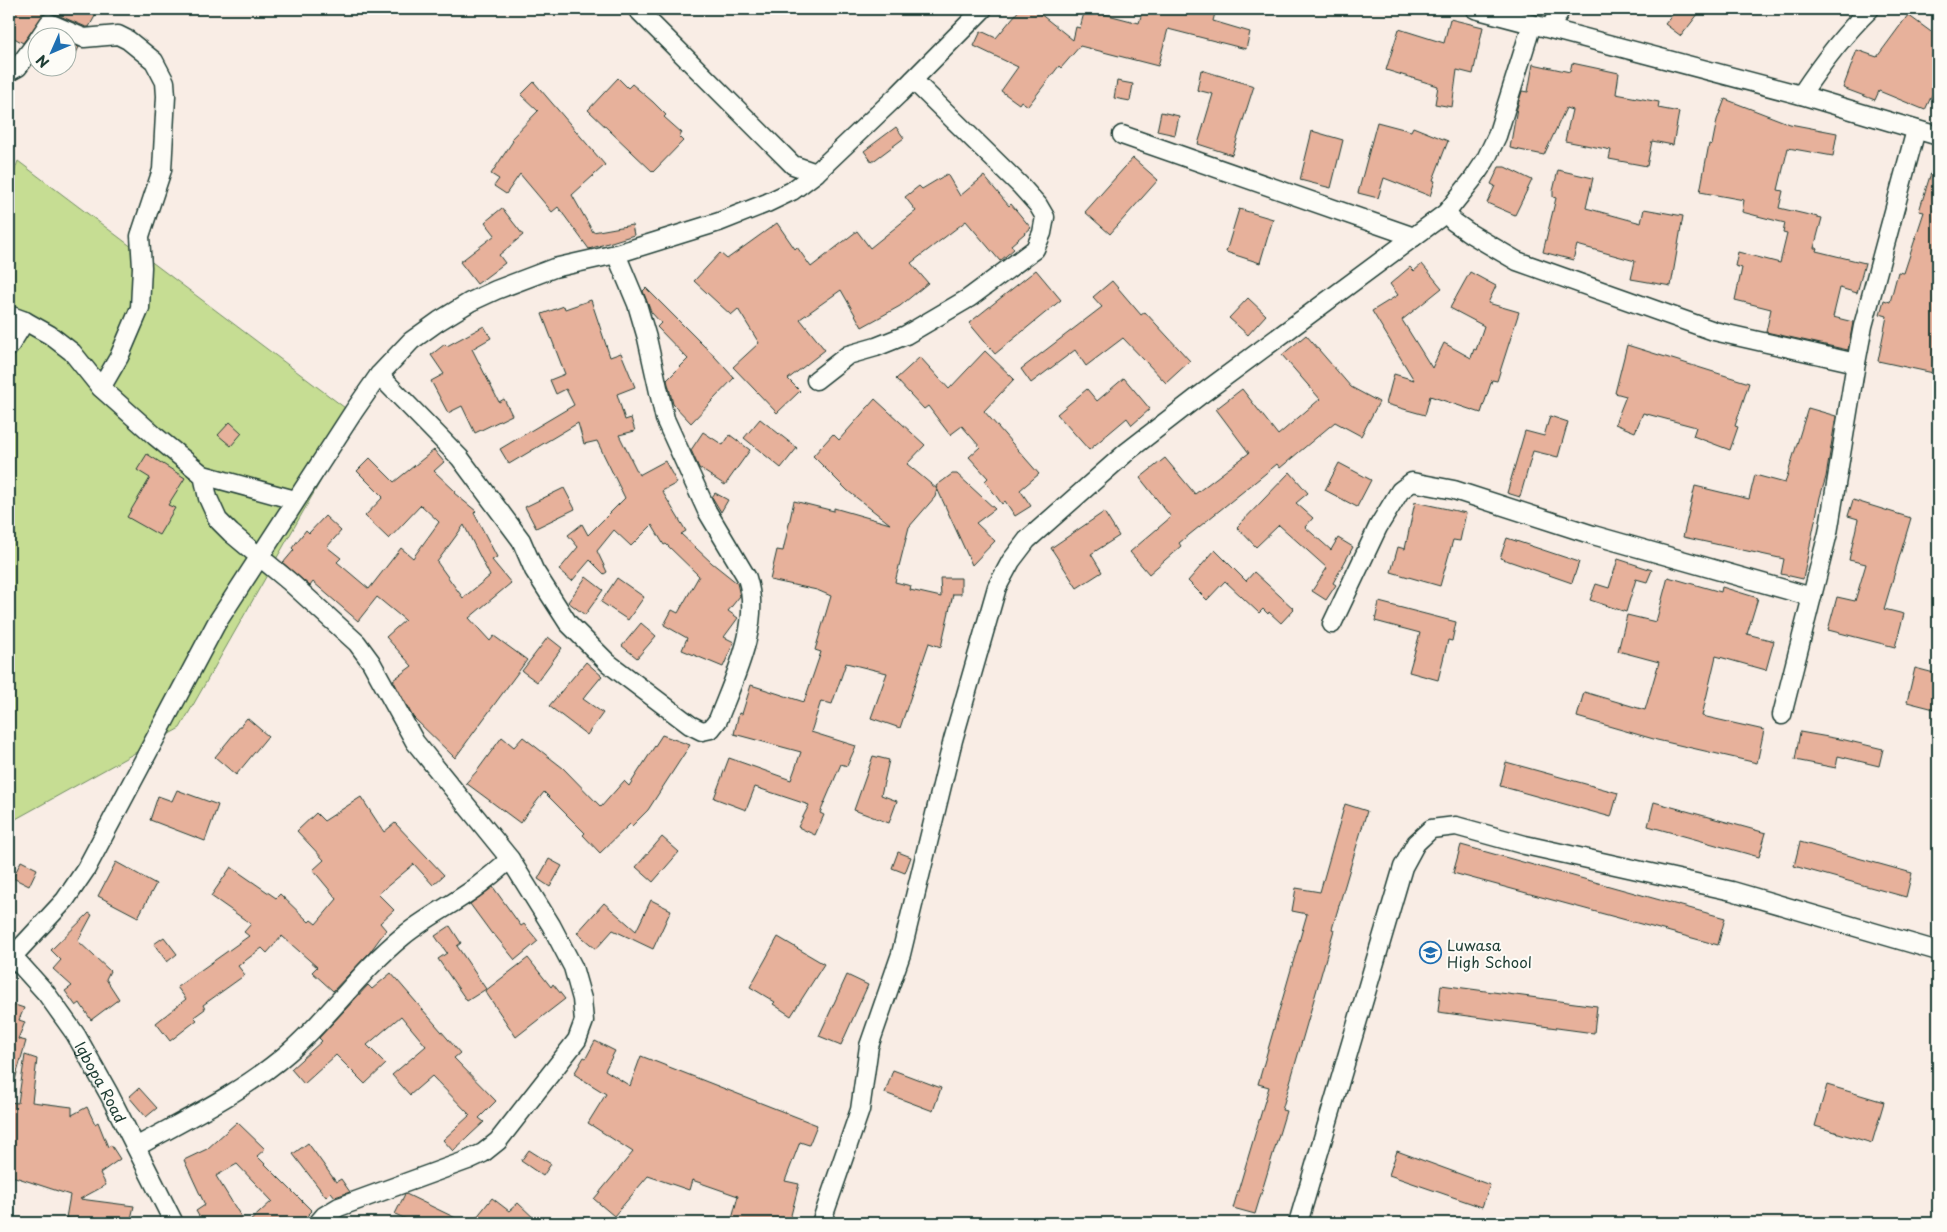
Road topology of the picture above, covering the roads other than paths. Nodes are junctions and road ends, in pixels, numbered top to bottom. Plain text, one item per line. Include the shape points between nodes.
1 (637, 9) edge
2 (983, 9) edge
3 (1475, 9) edge
4 (1561, 9) edge
5 (1870, 9) edge
6 (1532, 24) junction
7 (46, 28) edge
8 (61, 28) edge
9 (1550, 28) junction
10 (78, 35) edge
11 (28, 53) edge
12 (9, 72) edge
13 (913, 80) junction
14 (1802, 95) junction
15 (1916, 130) junction
16 (1122, 134) dead end
17 (1938, 136) edge
18 (793, 164) junction
19 (816, 173) junction
20 (792, 191) junction
21 (1446, 213) junction
22 (1414, 237) junction
23 (616, 254) junction
24 (17, 318) edge
25 (9, 347) edge
26 (1856, 363) junction
27 (379, 375) junction
28 (816, 380) dead end
29 (101, 388) junction
30 (203, 475) junction
31 (295, 500) junction
32 (258, 557) junction
33 (1812, 597) junction
34 (1332, 624) dead end
35 (1782, 715) dead end
36 (510, 859) junction
37 (1938, 951) edge
38 (11, 954) edge
39 (136, 1147) junction
40 (174, 1223) edge
41 (318, 1223) edge
42 (821, 1223) edge
43 (1298, 1223) edge

1 - 18 street
2 - 13 street
3 - 6 street
4 - 9 street
5 - 14 street via 1829,53
6 - 9 street
6 - 21 street via 1498,136 1473,179
7 - 8 street via 49,23
9 - 14 street
10 - 29 street via 84,38 118,35 128,40 154,61 165,82 166,96 162,170 140,236 140,308 119,357
11 - 12 street via 18,67
13 - 19 street
13 - 28 street via 1038,205 1045,217 1042,233 1035,249 969,298 906,335 848,354
14 - 15 street
15 - 17 street
15 - 26 street via 1862,326
16 - 22 street
18 - 19 street
18 - 20 street
19 - 20 street
20 - 23 street via 719,222
21 - 22 street
21 - 26 street via 1471,234 1517,261 1714,331
22 - 42 street via 1128,451 1027,540 1011,561 997,587 953,740 901,954 869,1046 860,1110
23 - 27 street via 554,268 470,302 411,341
23 - 27 street via 637,304 665,419 707,511 751,590 751,616 742,657 718,720 711,729 702,731 690,725 608,663 568,623 534,570 521,540 460,458
24 - 25 street
24 - 29 street via 50,335 72,352
26 - 33 street via 1828,533
27 - 31 street
29 - 30 street
30 - 31 street
30 - 32 street via 208,498 218,520
31 - 32 street
32 - 36 street via 357,642 415,742
32 - 38 street via 216,624 86,869 65,900
33 - 34 street via 1593,535 1454,490 1412,482 1400,491 1378,526
33 - 35 street
36 - 39 street via 476,888 403,936 289,1053 261,1075
36 - 41 street via 552,925 573,967 584,1021 577,1040 498,1141 483,1154 339,1207
37 - 43 street via 1732,891 1456,826 1431,829 1416,843 1402,867
38 - 39 street, Igbopa Road via 46,993 76,1035
39 - 40 street, Igbopa Road

